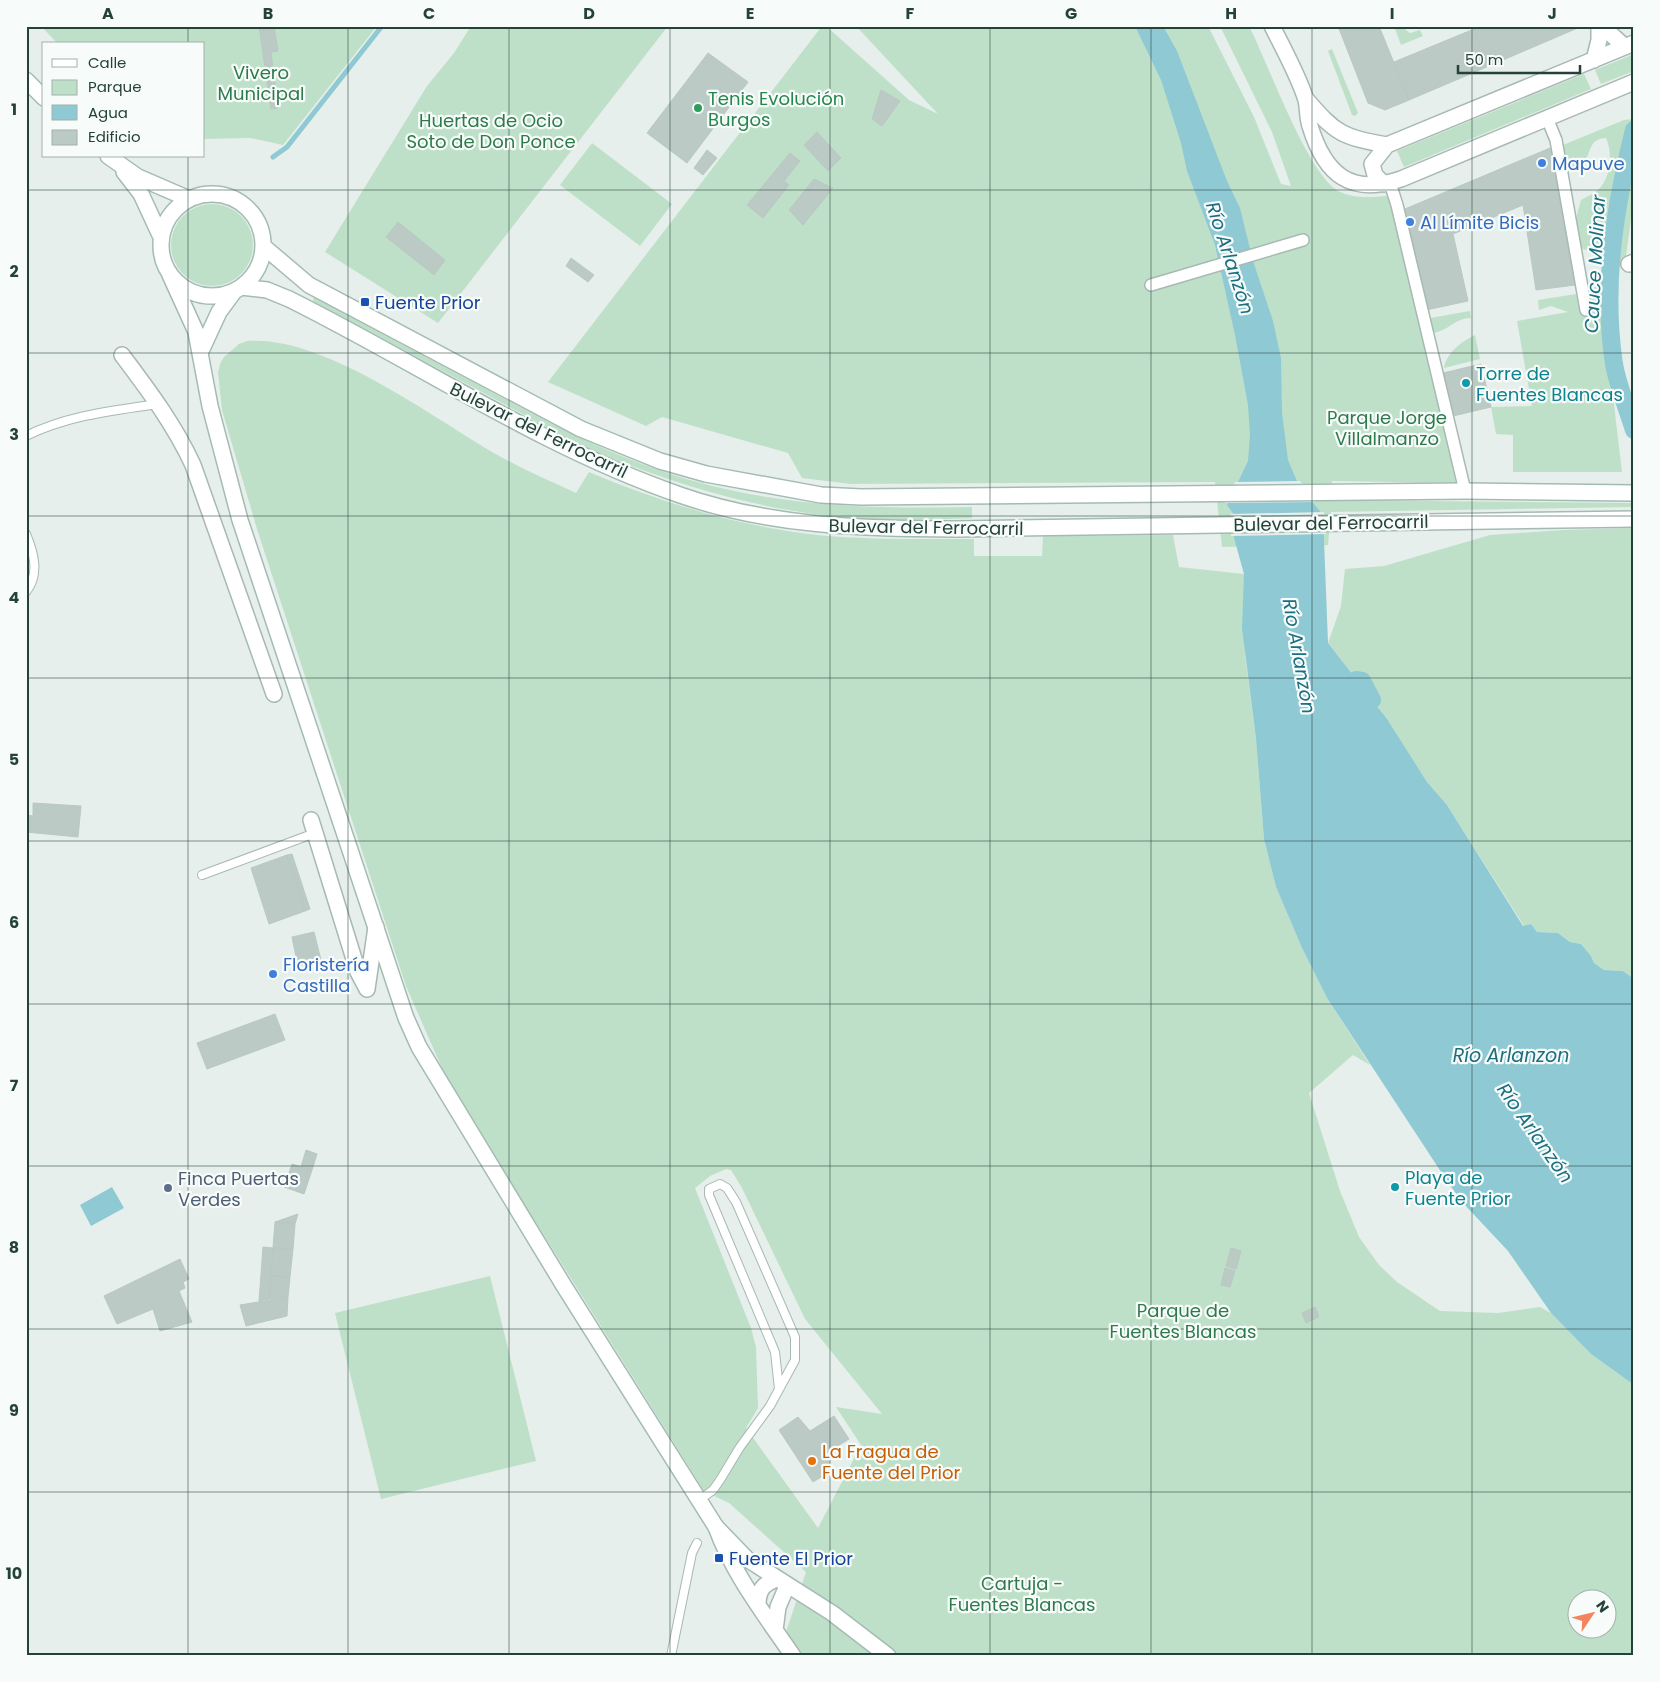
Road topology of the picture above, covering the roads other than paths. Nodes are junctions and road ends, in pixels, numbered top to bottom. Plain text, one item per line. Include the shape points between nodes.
1 (1272, 26) edge
2 (1601, 26) edge
3 (1629, 45) edge
4 (1594, 60) junction
5 (26, 80) edge
6 (1634, 82) edge
7 (42, 96) edge
8 (1306, 99) junction
9 (1547, 118) junction
10 (1387, 144) junction
11 (113, 160) edge
12 (1387, 183) junction
13 (189, 199) junction
14 (160, 235) junction
15 (1301, 240) dead end
16 (263, 246) junction
17 (170, 275) junction
18 (1151, 285) dead end
19 (237, 290) junction
20 (1586, 310) dead end
21 (202, 350) junction
22 (122, 355) dead end
23 (159, 403) junction
24 (26, 436) edge
25 (1464, 491) junction
26 (1634, 493) edge
27 (1634, 519) edge
28 (26, 534) edge
29 (26, 592) edge
30 (274, 694) dead end
31 (313, 826) joint
32 (202, 875) dead end
33 (376, 927) junction
34 (779, 1389) junction
35 (698, 1501) junction
36 (716, 1528) junction
37 (697, 1543) dead end
38 (782, 1583) junction
39 (758, 1605) junction
40 (775, 1630) junction
41 (671, 1656) edge
42 (793, 1656) edge
43 (888, 1656) edge

1 - 8 main road
2 - 3 main road
2 - 4 main road
3 - 4 main road
4 - 10 main road
5 - 7 main road
6 - 9 main road
8 - 10 main road via 1336,131 1354,139
8 - 12 main road via 1310,126 1328,165 1337,175 1358,185
9 - 12 main road
9 - 20 street via 1556,140
10 - 12 main road via 1372,164 1375,175
11 - 13 main road via 157,187
11 - 14 main road via 141,194
12 - 25 street via 1397,205
13 - 14 main road via 173,212
13 - 16 main road via 210,194 236,200 257,220
14 - 17 main road via 161,253
15 - 18 street
16 - 19 main road via 257,270
16 - 25 main road, Bulevar del Ferrocarril via 310,284 581,429 660,461 764,486 831,496
17 - 19 main road via 182,287 196,294 214,296
17 - 21 main road via 192,317
19 - 21 main road via 219,312
19 - 27 main road, Bulevar del Ferrocarril via 267,290 299,304 573,451 681,496 798,522 878,529 1026,529
21 - 33 main road via 210,406 240,520
22 - 23 main road
23 - 24 lane via 91,413
23 - 30 main road via 178,432 199,480
25 - 26 main road, Bulevar del Ferrocarril
28 - 29 lane via 35,565 33,582
31 - 32 lane
31 - 33 main road via 366,989
33 - 35 main road via 406,1018 429,1066
34 - 34 lane via 795,1360 795,1337 736,1202 727,1188 714,1185 709,1189 709,1195 775,1352
34 - 35 lane via 713,1490
35 - 36 main road
36 - 38 main road via 732,1547
36 - 39 main road via 724,1550
37 - 41 lane via 692,1553
38 - 39 main road via 768,1582 761,1588
38 - 40 main road
38 - 43 main road via 848,1624
39 - 40 main road
40 - 42 main road

